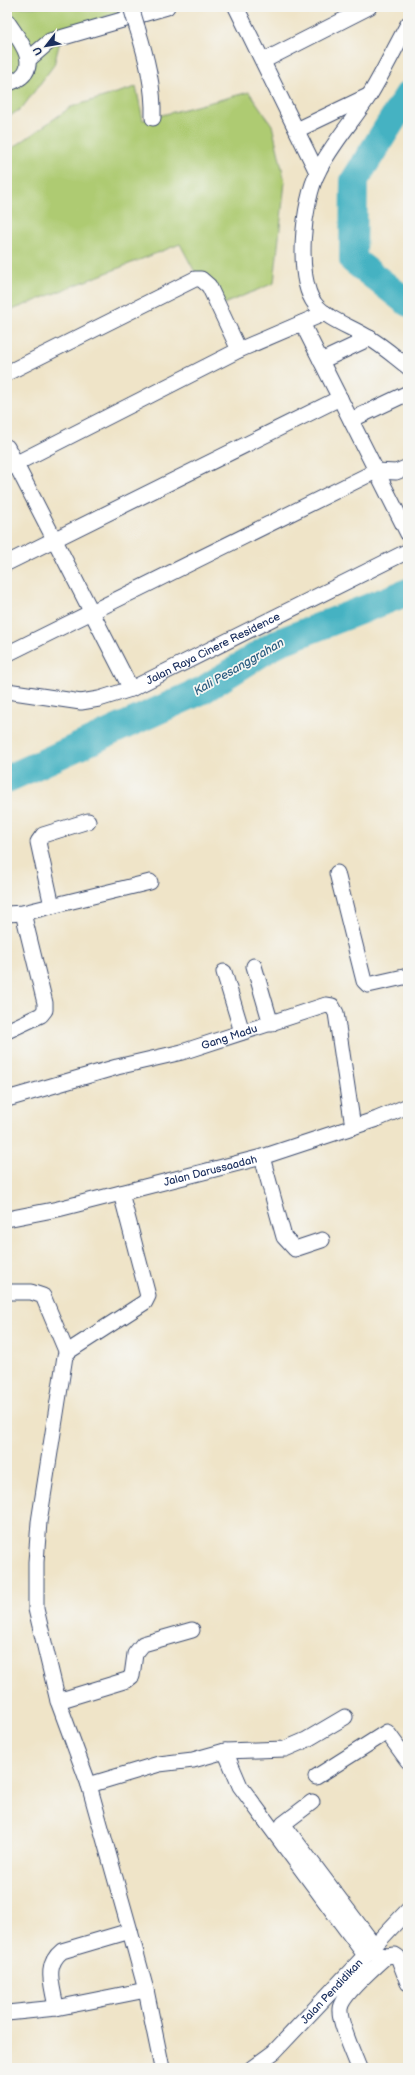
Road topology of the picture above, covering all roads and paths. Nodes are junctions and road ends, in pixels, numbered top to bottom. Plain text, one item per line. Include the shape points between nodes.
1 (131, 7) edge
2 (167, 7) edge
3 (236, 7) edge
4 (369, 7) edge
5 (7, 21) edge
6 (408, 24) edge
7 (29, 59) junction
8 (263, 61) junction
9 (7, 84) edge
10 (369, 95) junction
11 (153, 118) dead end
12 (297, 130) junction
13 (317, 172) junction
14 (325, 313) junction
15 (302, 323) junction
16 (370, 338) junction
17 (239, 350) junction
18 (321, 361) junction
19 (408, 367) edge
20 (7, 373) edge
21 (408, 393) edge
22 (340, 398) junction
23 (351, 420) junction
24 (7, 447) edge
25 (11, 466) edge
26 (408, 467) edge
27 (376, 471) junction
28 (408, 534) edge
29 (54, 539) junction
30 (408, 550) edge
31 (7, 563) edge
32 (92, 613) junction
33 (7, 654) edge
34 (131, 689) junction
35 (7, 691) edge
36 (88, 821) dead end
37 (337, 873) dead end
38 (150, 882) dead end
39 (52, 906) junction
40 (23, 913) junction
41 (7, 914) edge
42 (254, 966) dead end
43 (224, 972) dead end
44 (408, 976) edge
45 (271, 1024) junction
46 (7, 1031) edge
47 (242, 1032) junction
48 (7, 1099) edge
49 (408, 1106) edge
50 (353, 1127) junction
51 (262, 1157) junction
52 (121, 1193) junction
53 (7, 1218) edge
54 (322, 1240) dead end
55 (7, 1292) edge
56 (67, 1352) junction
57 (192, 1630) dead end
58 (58, 1701) junction
59 (345, 1717) dead end
60 (225, 1751) junction
61 (408, 1761) edge
62 (316, 1777) dead end
63 (89, 1785) junction
64 (312, 1802) dead end
65 (408, 1910) edge
66 (130, 1931) junction
67 (369, 1951) junction
68 (386, 1956) junction
69 (408, 1983) edge
70 (146, 1990) junction
71 (56, 2008) junction
72 (7, 2013) edge
73 (162, 2068) edge
74 (252, 2068) edge
75 (359, 2068) edge

1 - 11 street, bridge via 149,71 154,103
2 - 7 street via 50,41
3 - 8 street
4 - 8 street
5 - 7 street
6 - 10 street
7 - 9 street via 29,68 21,77
8 - 12 street
10 - 12 street
10 - 13 street
12 - 13 street
13 - 14 street via 302,245 306,285 311,298
14 - 15 street
14 - 16 street
15 - 17 street
15 - 18 street
16 - 18 street
16 - 19 street
17 - 20 street via 209,286 201,279
17 - 25 street
18 - 22 street
21 - 23 street
22 - 23 street
22 - 29 street
23 - 27 street
24 - 25 street
25 - 29 street
26 - 27 street via 396,472
27 - 28 street
27 - 32 street
29 - 31 street
29 - 32 street
30 - 34 street, Jalan Raya Cinere Residence
32 - 33 street
32 - 34 street
34 - 35 street, Jalan Raya Cinere Residence via 81,702
36 - 39 street via 43,835 38,842
37 - 44 street via 364,981 368,985 375,985
38 - 39 street
39 - 40 street
40 - 41 street
40 - 46 street via 45,1010 41,1015
42 - 45 street
43 - 47 street
45 - 47 street, Gang Madu
45 - 50 street, Gang Madu via 326,1005 332,1006 336,1013
47 - 48 street, Gang Madu via 182,1052 117,1067
49 - 50 street, Jalan Darussaadah
50 - 51 street, Jalan Darussaadah
51 - 52 street, Jalan Darussaadah
51 - 54 street via 284,1238 295,1249
52 - 53 street, Jalan Darussaadah
52 - 56 street via 148,1296 145,1302
55 - 56 street via 31,1292 43,1296
56 - 58 street via 63,1362 39,1522 36,1562 36,1609
57 - 58 street via 143,1644 135,1654 132,1676 127,1680
58 - 63 street
59 - 60 street via 285,1749
60 - 63 street via 193,1760 160,1764
60 - 67 street via 240,1786
61 - 62 street via 387,1732
63 - 66 street
64 - 67 street via 283,1824
65 - 67 street, Jalan Pendidikan
66 - 70 street
66 - 71 street via 62,1951 53,1958 50,1970
67 - 68 street
67 - 74 street, Jalan Pendidikan via 274,2052
68 - 69 street via 398,1957
68 - 75 street via 341,2004 340,2016
70 - 71 street
70 - 73 street
71 - 72 street

